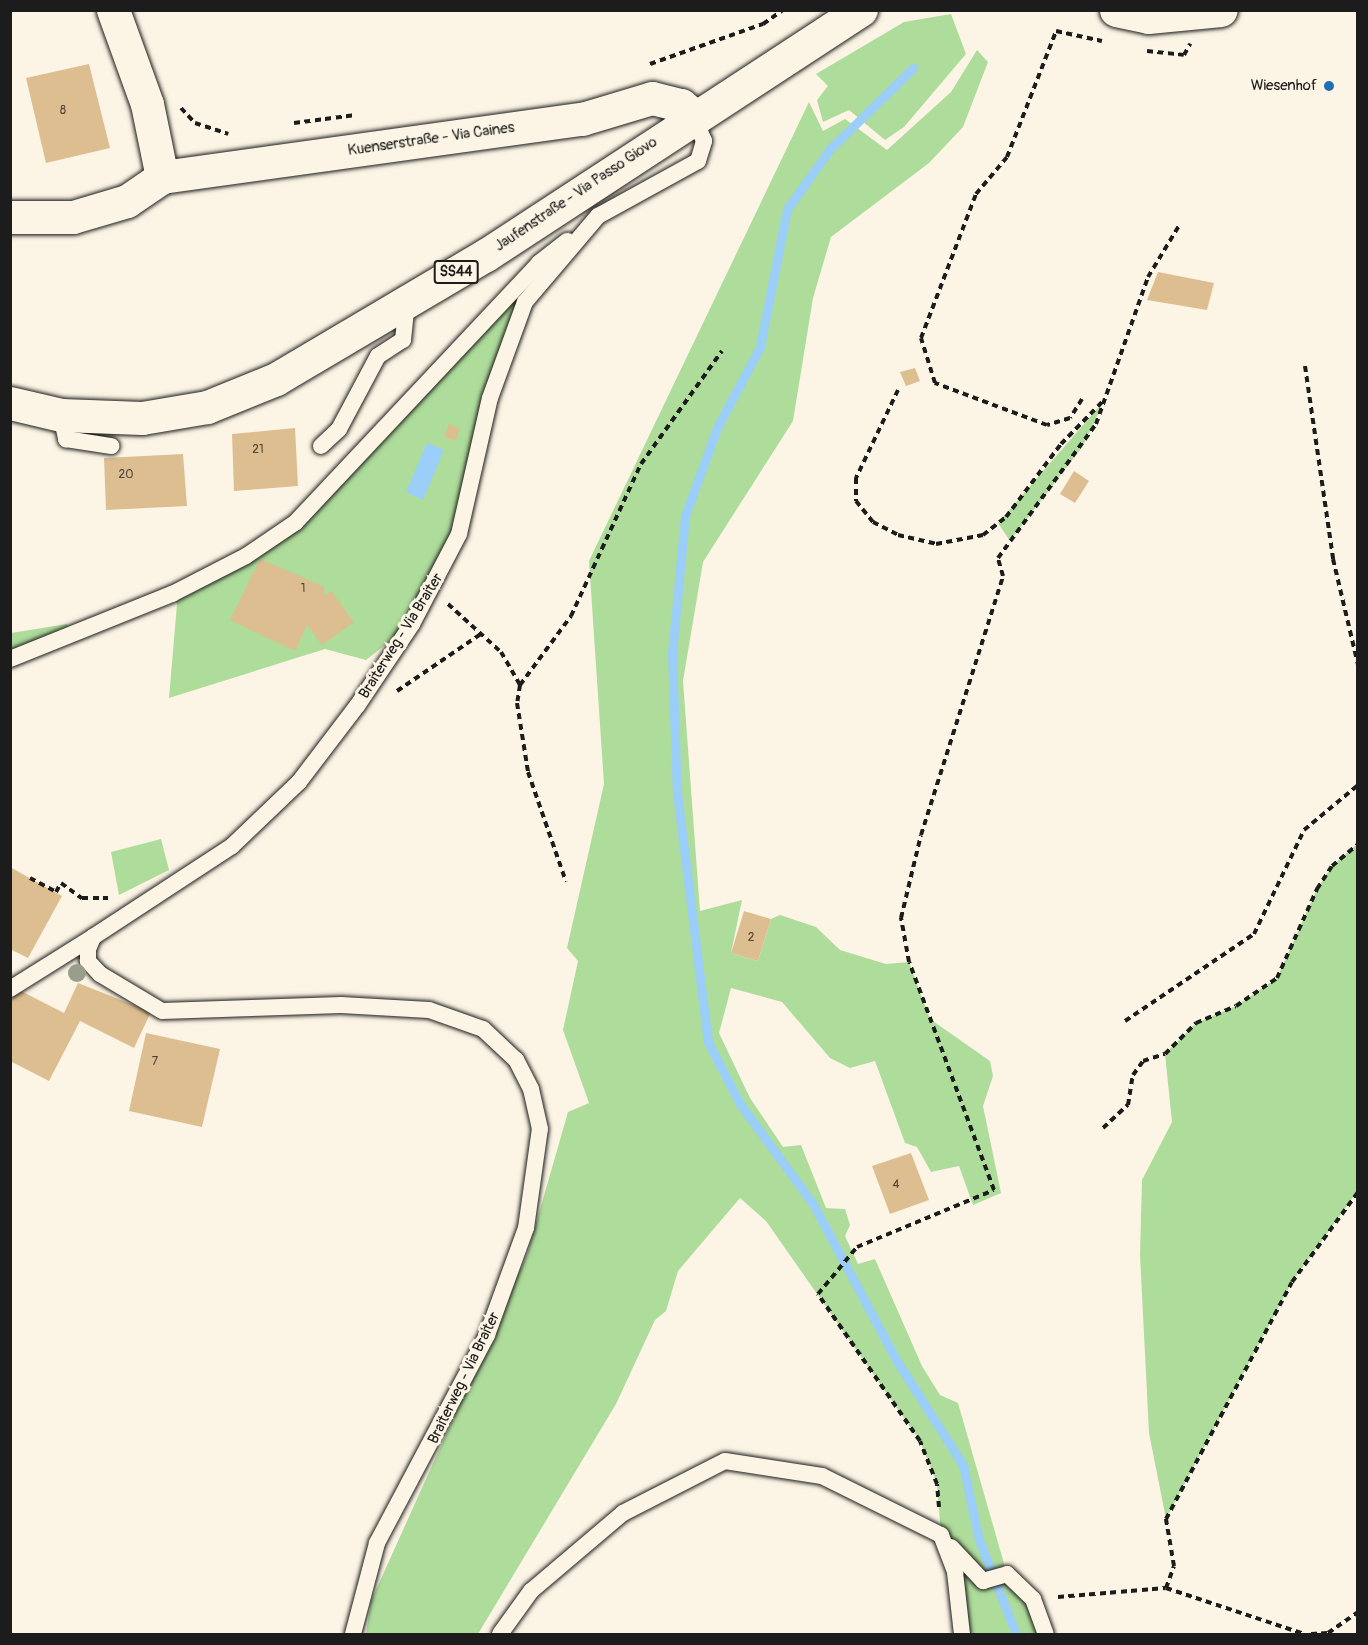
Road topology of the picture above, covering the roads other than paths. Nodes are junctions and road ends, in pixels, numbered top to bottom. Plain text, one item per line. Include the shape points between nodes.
1 (113, 10) edge
2 (861, 10) edge
3 (1116, 10) edge
4 (1207, 12) edge
5 (693, 115) junction
6 (162, 177) junction
7 (598, 216) junction
8 (10, 217) edge
9 (406, 302) junction
10 (10, 403) edge
11 (61, 415) junction
12 (111, 446) dead end
13 (321, 446) dead end
14 (10, 659) edge
15 (93, 937) junction
16 (10, 989) edge
17 (941, 1535) junction
18 (353, 1635) edge
19 (500, 1635) edge
20 (962, 1635) edge
21 (1046, 1635) edge

1 - 6 main road via 147,104
2 - 5 main road, Jaufenstraße - Via Passo Giovo / SS44
3 - 4 main road via 1148,17
5 - 6 main road, Kuenserstraße - Via Caines via 681,105 652,98 582,119
5 - 7 lane, Braiterweg - Via Braiter via 704,141 698,161
5 - 9 main road, Jaufenstraße - Via Passo Giovo / SS44
6 - 8 main road, Kuenserstraße - Via Caines via 127,201 73,217
7 - 14 lane, Braiterweg - Via Braiter via 539,263 296,522 246,556 172,594
7 - 15 lane, Braiterweg - Via Braiter via 514,322 490,398 459,534 432,589 357,706 299,782 232,846
9 - 11 main road, Jaufenstraße - Via Passo Giovo / SS44 via 276,379 207,407 142,418
9 - 13 lane via 403,340 378,356 339,429
10 - 11 main road, Jaufenstraße - Via Passo Giovo / SS44
11 - 12 lane via 66,439
15 - 16 lane, Braiterweg - Via Braiter
15 - 18 lane, Braiterweg - Via Braiter via 88,961 100,974 162,1011 341,1005 429,1010 483,1029 516,1060 531,1089 540,1129 526,1228 488,1335 377,1543
17 - 19 lane via 822,1476 725,1461 623,1513 531,1591
17 - 20 lane via 955,1572
17 - 21 lane via 983,1581 1007,1574 1033,1599

